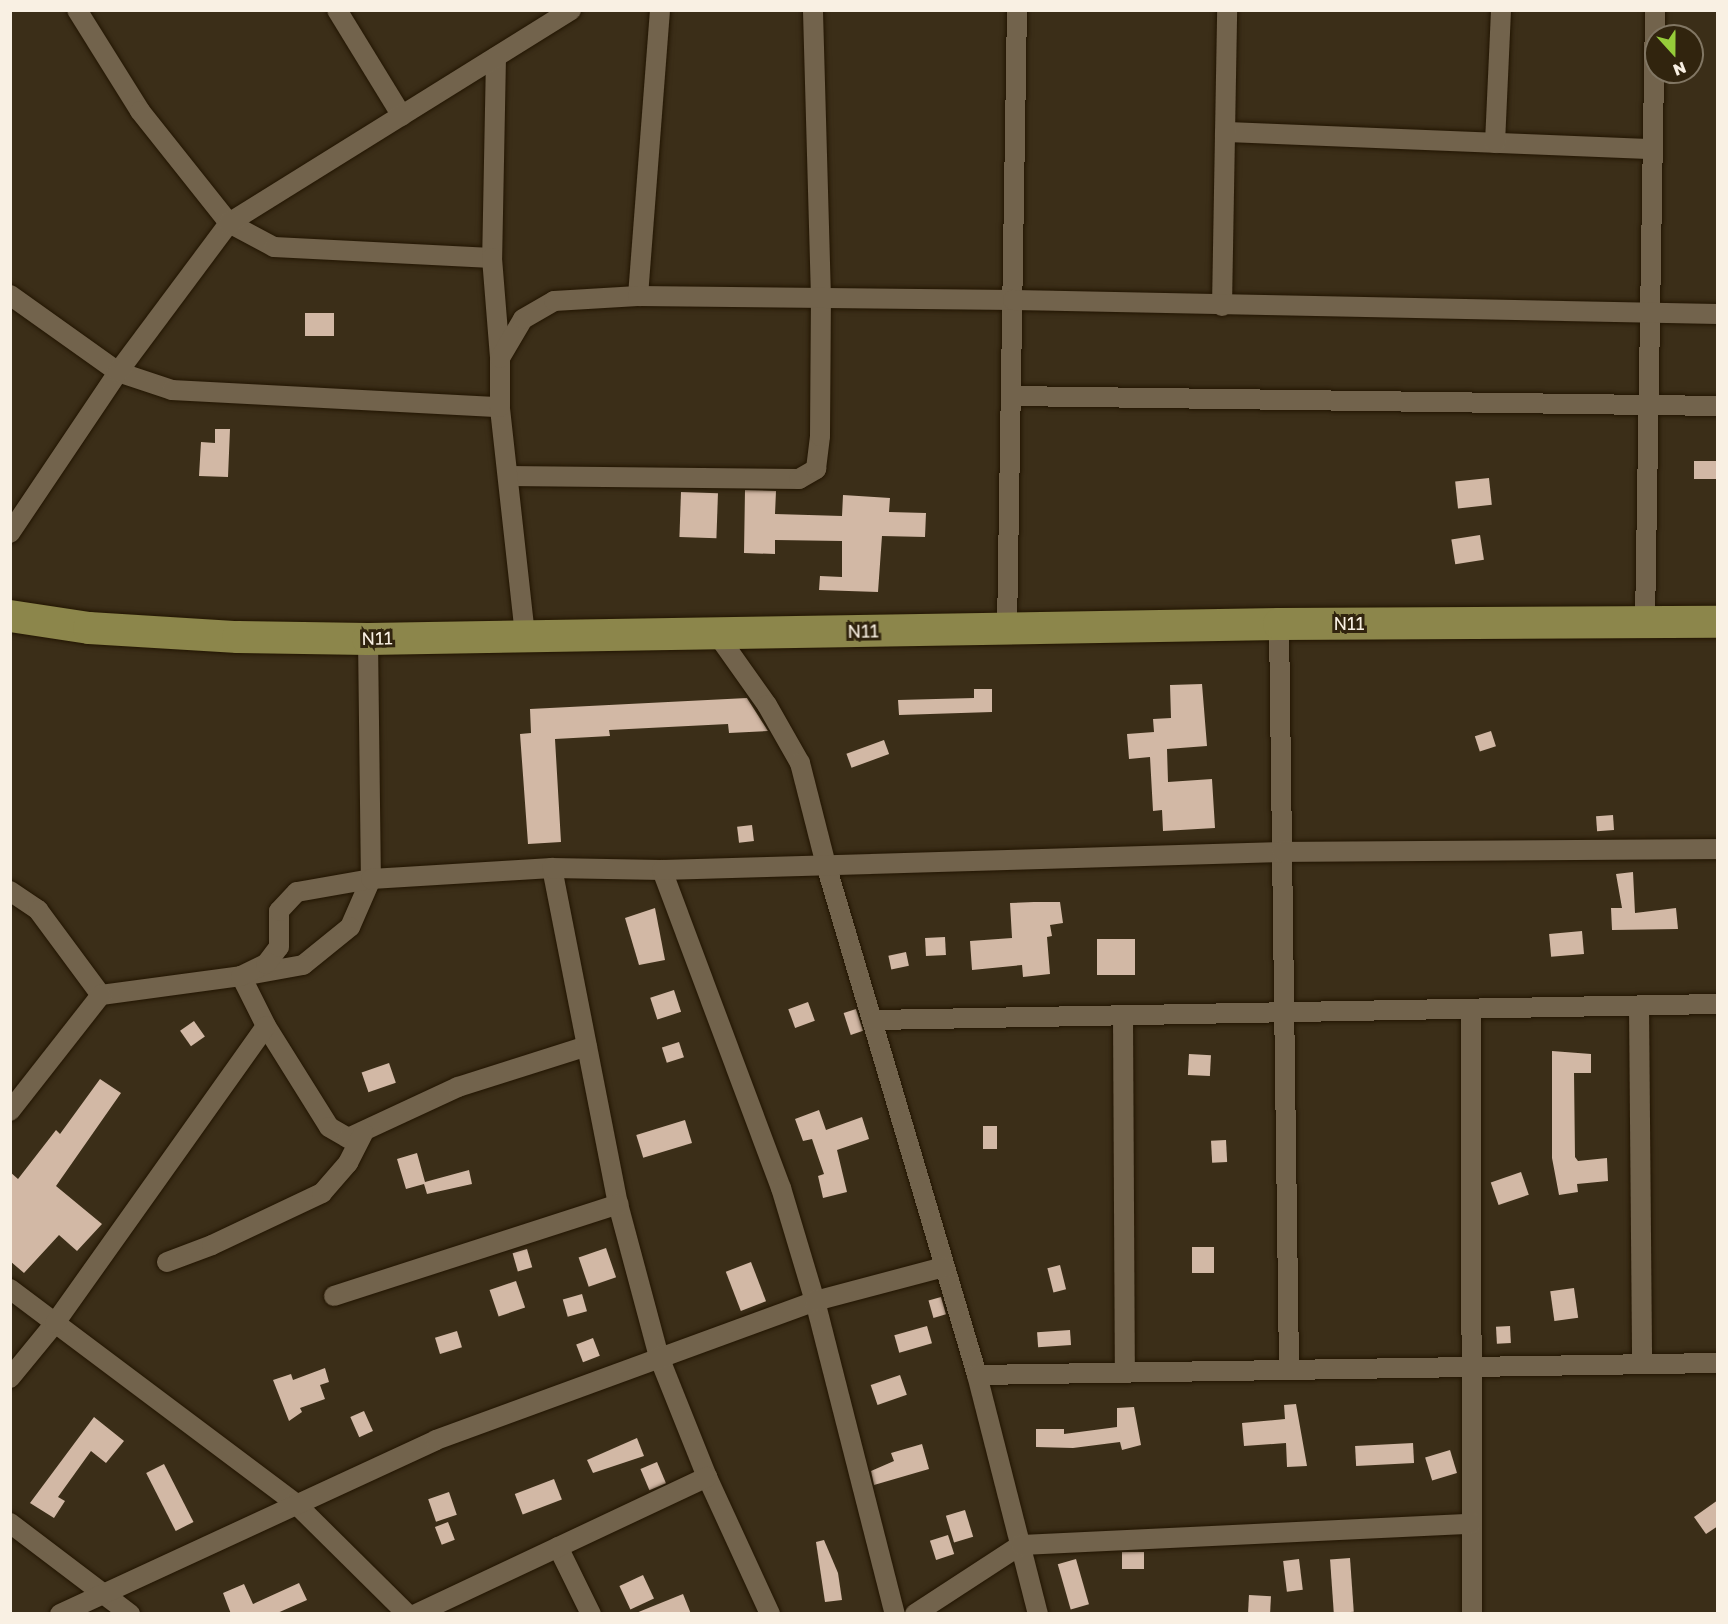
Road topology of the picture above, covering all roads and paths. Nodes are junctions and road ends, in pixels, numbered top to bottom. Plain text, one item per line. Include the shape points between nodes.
1 (76, 10) edge
2 (337, 10) edge
3 (571, 10) edge
4 (660, 10) edge
5 (813, 10) edge
6 (1017, 10) edge
7 (1227, 10) edge
8 (1501, 10) edge
9 (1655, 10) edge
10 (496, 57) junction
11 (402, 116) junction
12 (1225, 132) junction
13 (1495, 143) junction
14 (1651, 149) junction
15 (229, 224) junction
16 (492, 258) junction
17 (10, 295) edge
18 (639, 296) junction
19 (821, 298) junction
20 (1013, 300) junction
21 (1222, 306) junction
22 (1648, 313) junction
23 (1718, 314) edge
24 (500, 358) junction
25 (118, 372) junction
26 (1012, 396) junction
27 (1646, 405) junction
28 (1718, 406) edge
29 (500, 407) junction
30 (508, 476) junction
31 (10, 532) edge
32 (10, 616) edge
33 (1645, 622) junction
34 (1718, 622) edge
35 (1279, 624) junction
36 (1007, 630) junction
37 (716, 633) junction
38 (525, 635) junction
39 (368, 639) junction
40 (1718, 849) edge
41 (1282, 852) junction
42 (826, 865) junction
43 (552, 868) junction
44 (662, 870) junction
45 (371, 879) junction
46 (10, 891) edge
47 (241, 976) junction
48 (101, 995) junction
49 (1718, 1005) edge
50 (1639, 1006) junction
51 (1471, 1010) junction
52 (1284, 1012) junction
53 (1122, 1015) junction
54 (875, 1020) junction
55 (266, 1026) junction
56 (587, 1046) junction
57 (10, 1111) edge
58 (363, 1133) junction
59 (618, 1204) junction
60 (167, 1262) dead end
61 (944, 1267) junction
62 (10, 1289) edge
63 (334, 1296) dead end
64 (815, 1301) junction
65 (54, 1323) junction
66 (659, 1357) junction
67 (1718, 1363) edge
68 (1642, 1364) junction
69 (1472, 1366) junction
70 (1289, 1370) junction
71 (1125, 1372) junction
72 (977, 1375) junction
73 (10, 1378) edge
74 (707, 1478) junction
75 (295, 1503) junction
76 (10, 1523) edge
77 (1472, 1524) junction
78 (1021, 1545) junction
79 (558, 1547) junction
80 (103, 1593) junction
81 (60, 1614) edge
82 (130, 1614) edge
83 (407, 1614) edge
84 (416, 1614) edge
85 (591, 1614) edge
86 (770, 1614) edge
87 (895, 1614) edge
88 (915, 1614) edge
89 (1038, 1614) edge
90 (1472, 1614) edge

1 - 15 street via 140,111
2 - 11 street
3 - 10 street
4 - 18 street
5 - 19 street
6 - 20 street
7 - 12 street
8 - 13 street
9 - 14 street
10 - 11 street
10 - 16 street
11 - 15 street
12 - 13 street
12 - 21 street
13 - 14 street
14 - 22 street
15 - 16 street via 274,247
15 - 25 street
16 - 24 street
17 - 25 street
18 - 19 street
18 - 24 street via 554,301 523,319
19 - 20 street
19 - 30 street via 820,436 816,469 799,479
20 - 21 street
20 - 26 street
21 - 22 street
22 - 23 street
22 - 27 street
24 - 29 street
25 - 29 street via 172,390
25 - 31 street
26 - 27 street
26 - 36 street
27 - 28 street
27 - 33 street
29 - 30 street
30 - 38 street
32 - 39 main road, N11 via 89,628 238,637
33 - 34 main road, N11
33 - 35 main road, N11
35 - 36 main road, N11
35 - 41 street
36 - 37 main road, N11
37 - 38 main road, N11
37 - 42 street via 767,705 800,763
38 - 39 main road, N11
39 - 45 street
40 - 41 street
41 - 42 street
41 - 52 street
42 - 44 street
42 - 54 street
43 - 44 street
43 - 45 street
43 - 56 street
44 - 64 street via 781,1188
45 - 47 street via 350,927 303,965
45 - 47 street via 297,892 279,911 279,947 266,964
46 - 48 street via 19,893 38,910
47 - 48 street
47 - 55 street
48 - 57 street
49 - 50 street
50 - 51 street
50 - 68 street
51 - 52 street
51 - 69 street
52 - 53 street
52 - 70 street
53 - 54 street
53 - 71 street
54 - 61 street
55 - 58 street via 329,1127 348,1138
55 - 65 street
56 - 58 street via 458,1087
56 - 59 street
58 - 60 street via 348,1163 322,1193
59 - 63 street
59 - 66 street
61 - 64 street
61 - 72 street
62 - 65 street
64 - 66 street
64 - 87 street
65 - 73 street
65 - 75 street
66 - 74 street
66 - 75 street via 436,1440
67 - 68 street
68 - 69 street
69 - 70 street
69 - 77 street
70 - 71 street
71 - 72 street
72 - 78 street
74 - 79 street
74 - 86 street
75 - 80 street
75 - 83 street
76 - 80 street
77 - 78 street
77 - 90 street
78 - 88 street
78 - 89 street
79 - 84 street
79 - 85 street
80 - 81 street
80 - 82 street

